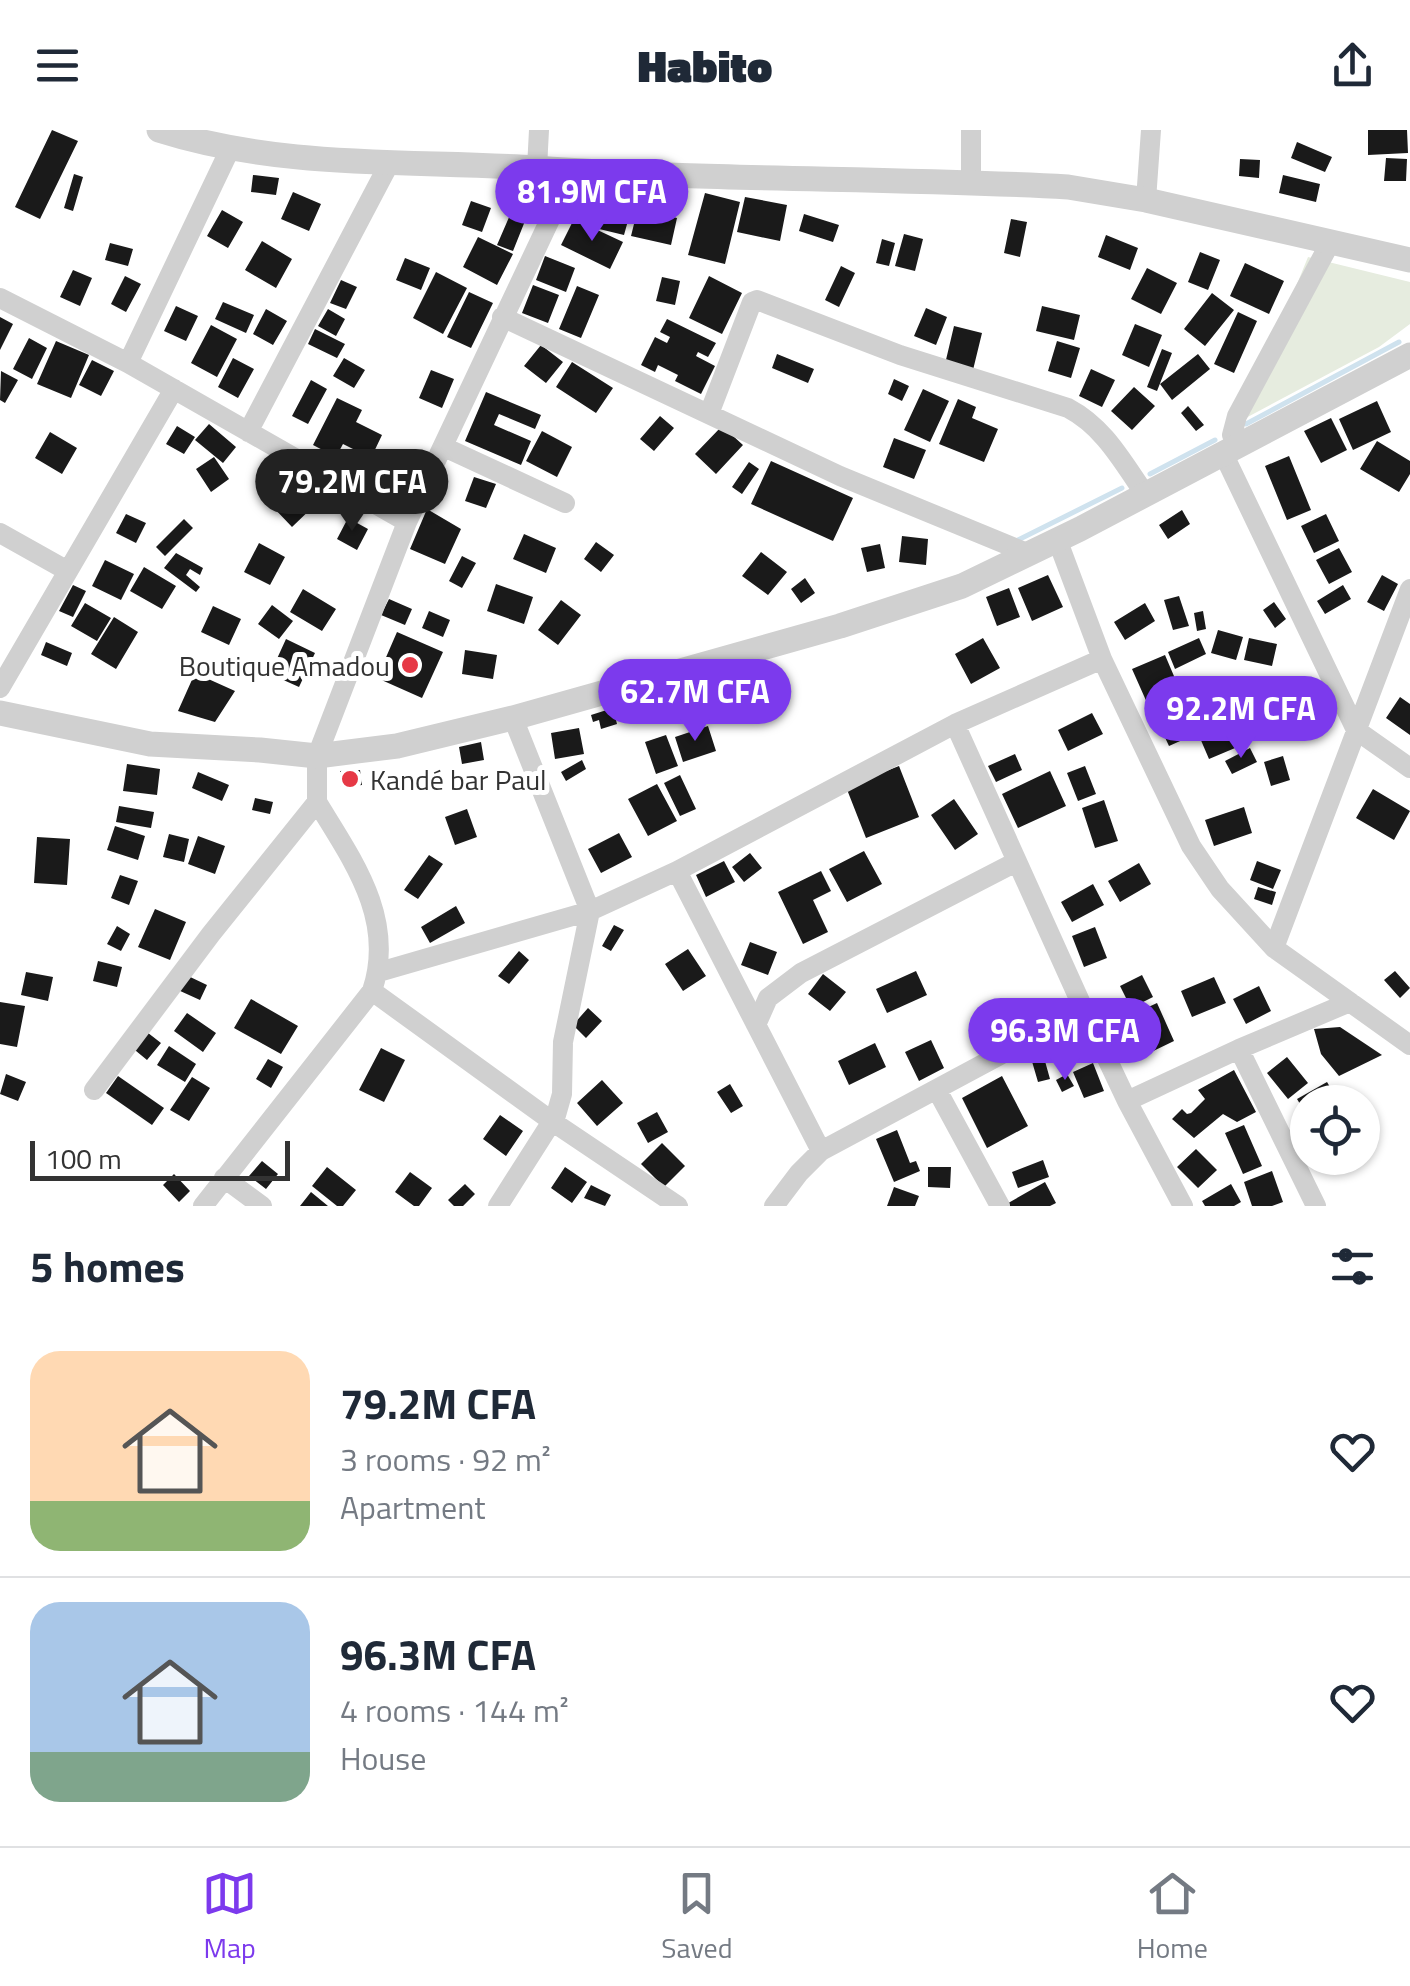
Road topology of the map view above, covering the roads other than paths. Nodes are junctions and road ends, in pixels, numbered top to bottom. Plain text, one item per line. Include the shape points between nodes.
1 (159, 130) edge
2 (538, 130) edge
3 (971, 130) edge
4 (1152, 130) edge
5 (199, 136) edge
6 (230, 149) junction
7 (389, 164) junction
8 (537, 168) junction
9 (572, 172) junction
10 (971, 183) junction
11 (1146, 200) junction
12 (1330, 243) junction
13 (1409, 259) edge
14 (0, 298) edge
15 (502, 317) junction
16 (1410, 355) edge
17 (128, 363) junction
18 (174, 389) junction
19 (708, 414) junction
20 (248, 432) junction
21 (444, 447) junction
22 (1230, 448) junction
23 (1145, 494) junction
24 (565, 503) dead end
25 (407, 522) junction
26 (0, 532) edge
27 (1057, 539) junction
28 (1027, 554) junction
29 (66, 570) junction
30 (1410, 590) edge
31 (1102, 659) junction
32 (0, 688) edge
33 (0, 713) edge
34 (514, 718) junction
35 (955, 724) junction
36 (1356, 730) junction
37 (317, 756) junction
38 (1410, 768) edge
39 (317, 802) junction
40 (1016, 862) junction
41 (677, 872) junction
42 (590, 910) junction
43 (1274, 948) junction
44 (375, 982) junction
45 (1350, 1002) junction
46 (1084, 1010) junction
47 (756, 1025) junction
48 (1410, 1045) edge
49 (1239, 1049) junction
50 (94, 1090) dead end
51 (937, 1090) junction
52 (1127, 1101) junction
53 (553, 1122) junction
54 (822, 1151) junction
55 (224, 1178) junction
56 (202, 1206) edge
57 (262, 1206) edge
58 (498, 1206) edge
59 (678, 1206) edge
60 (774, 1206) edge
61 (1000, 1206) edge
62 (1183, 1206) edge
63 (1316, 1206) edge

1 - 5 street
2 - 8 street
3 - 10 street
4 - 11 street
5 - 6 street
6 - 7 street
6 - 17 street
7 - 8 street
7 - 20 street
8 - 9 street
9 - 10 street
9 - 15 street
10 - 11 street via 1068,187
11 - 12 street
12 - 13 street
12 - 22 street via 1237,416
14 - 17 street
15 - 19 street
15 - 21 street
16 - 22 street
17 - 18 street
18 - 20 street
18 - 29 street
19 - 23 street via 756,300 1068,408 1100,431
19 - 28 street
20 - 25 street
21 - 24 street
21 - 25 street
22 - 23 street
22 - 36 street
23 - 27 street
25 - 37 street
26 - 29 street
27 - 28 street
27 - 31 street
28 - 34 street via 962,586 840,626
29 - 32 street
30 - 36 street
31 - 35 street
31 - 43 street via 1191,846
33 - 37 street via 150,744
34 - 37 street via 397,746
34 - 42 street
35 - 40 street
35 - 41 street
36 - 38 street
36 - 43 street
37 - 39 street
39 - 44 street via 368,892 381,944
39 - 50 street
40 - 46 street
40 - 47 street via 801,972 768,998
41 - 42 street
41 - 47 street
42 - 44 street
42 - 53 street
43 - 45 street
44 - 53 street
44 - 55 street
45 - 48 street
45 - 49 street
46 - 51 street
46 - 52 street
47 - 54 street
49 - 52 street
49 - 63 street
51 - 54 street
51 - 61 street
52 - 62 street
53 - 58 street
53 - 59 street
54 - 60 street
55 - 56 street
55 - 57 street

